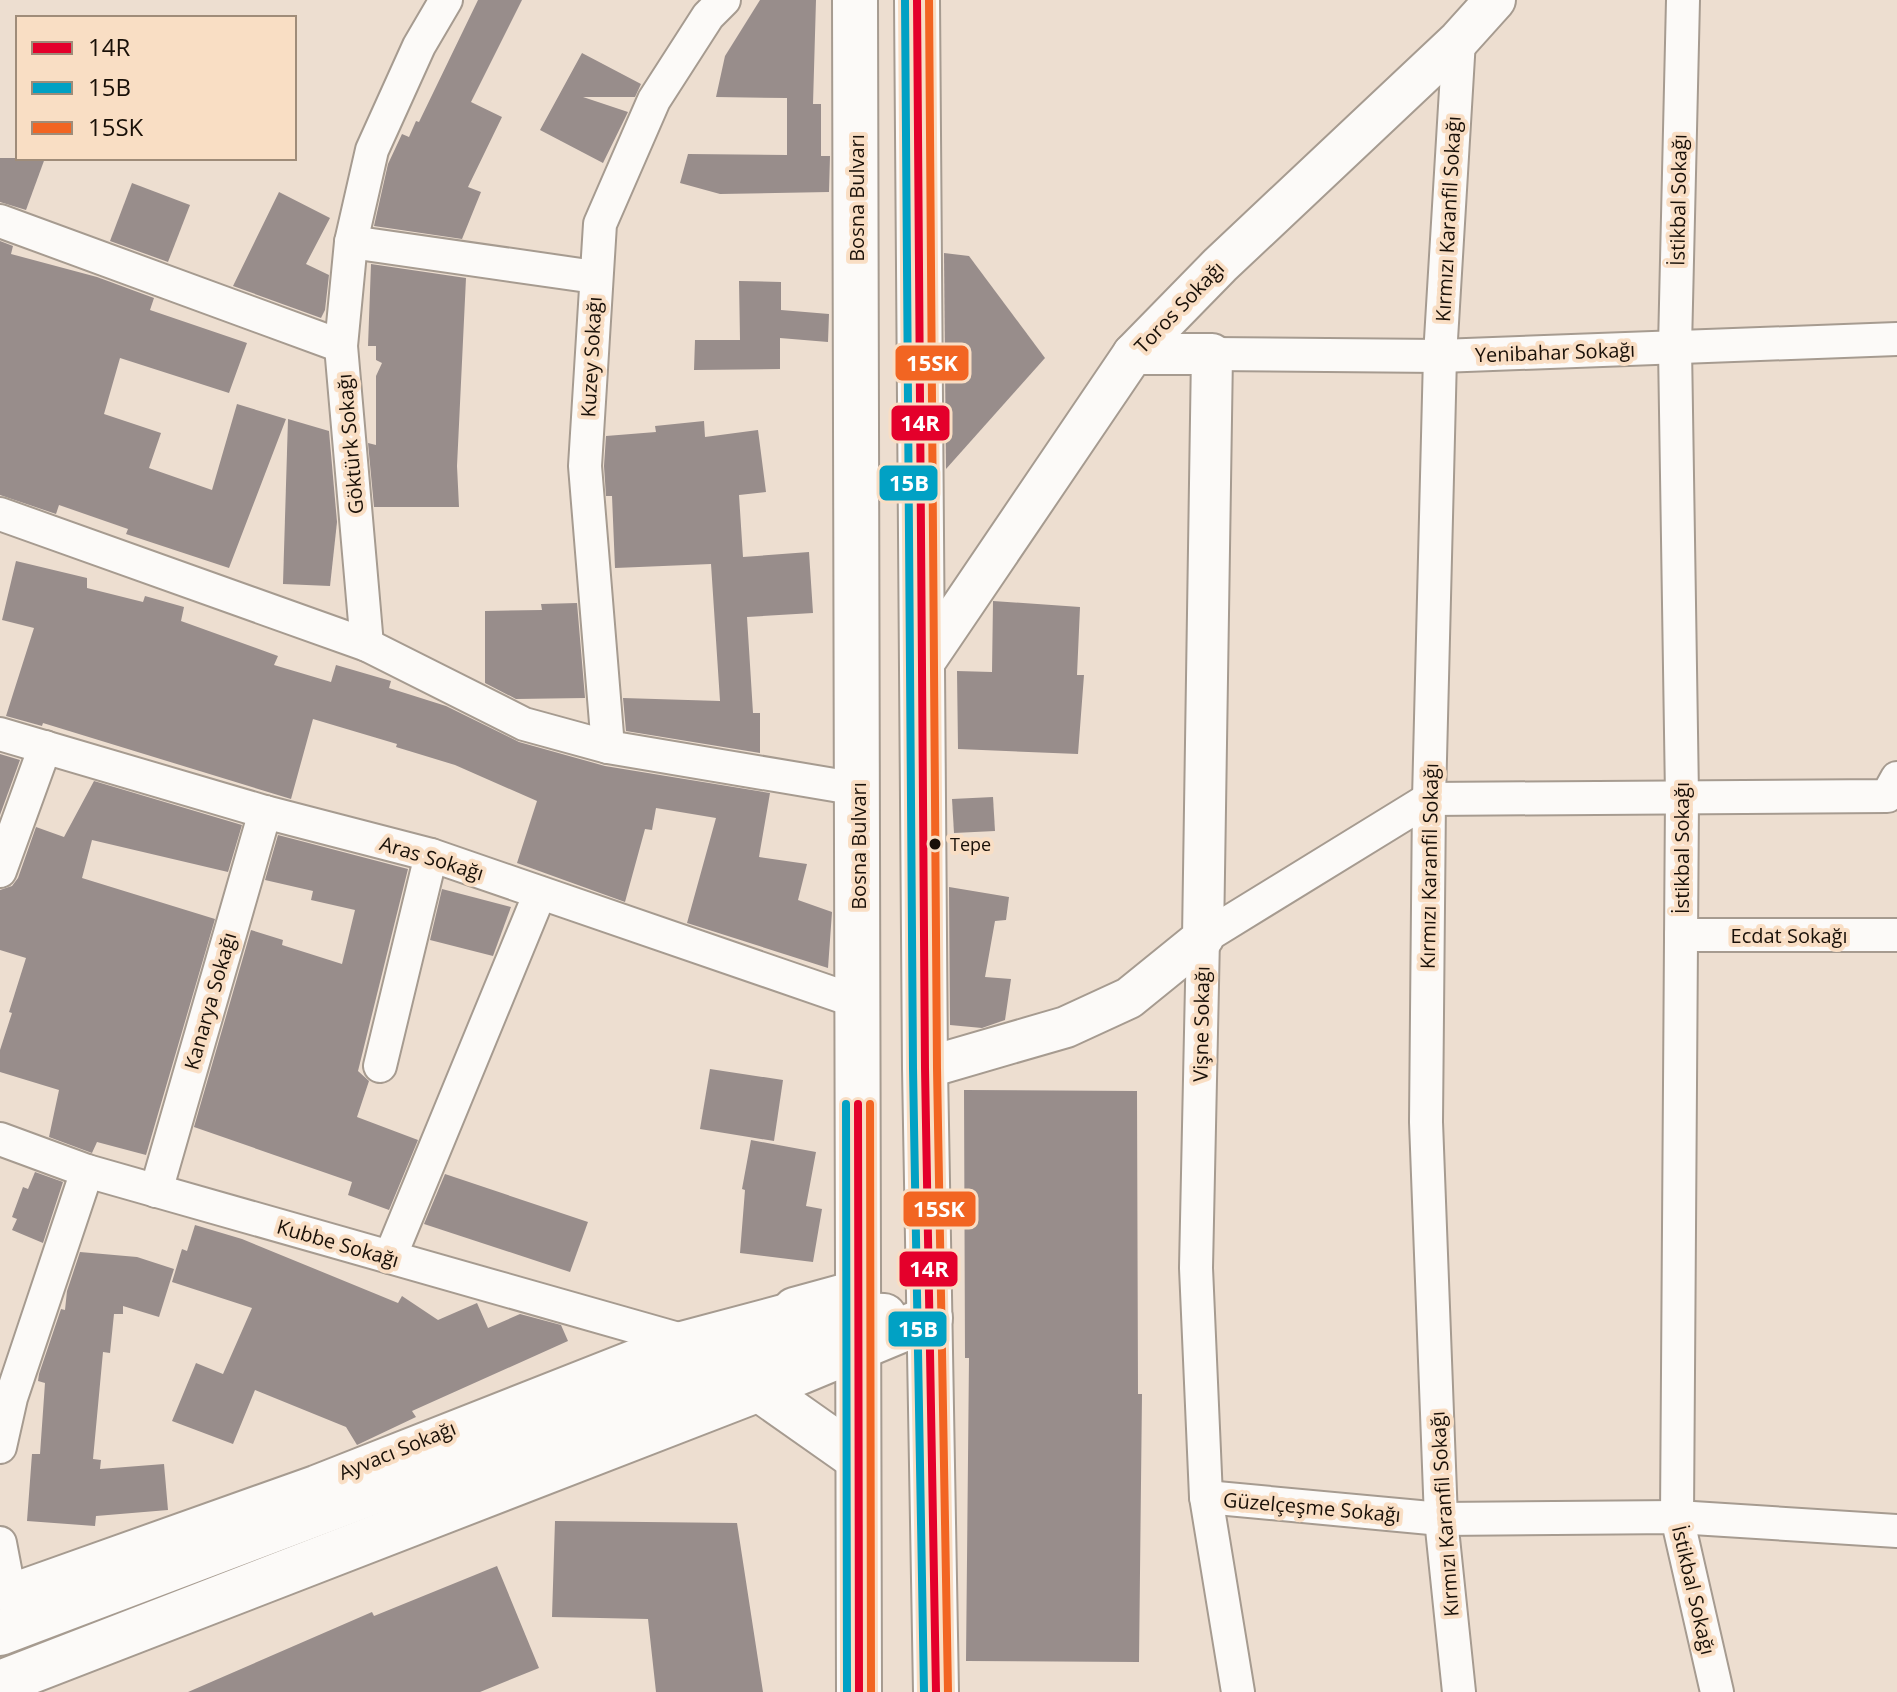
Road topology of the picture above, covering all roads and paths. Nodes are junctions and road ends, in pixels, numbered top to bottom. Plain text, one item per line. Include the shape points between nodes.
1 (446, 0) edge
2 (724, 0) edge
3 (855, 0) edge
4 (917, 0) edge
5 (1495, 0) edge
6 (1683, 0) edge
7 (1459, 40) junction
8 (0, 221) edge
9 (351, 242) junction
10 (595, 277) junction
11 (1897, 339) edge
12 (341, 346) junction
13 (1675, 347) junction
14 (1133, 354) junction
15 (1212, 354) junction
16 (1440, 356) junction
17 (0, 514) edge
18 (367, 645) junction
19 (923, 664) junction
20 (0, 734) edge
21 (45, 747) junction
22 (608, 747) junction
23 (1897, 778) edge
24 (858, 789) junction
25 (1682, 796) junction
26 (1429, 799) junction
27 (265, 812) junction
28 (431, 855) junction
29 (0, 871) edge
30 (540, 893) junction
31 (1681, 935) junction
32 (1897, 935) edge
33 (1203, 938) junction
34 (858, 1002) junction
35 (380, 1066) dead end
36 (925, 1068) junction
37 (0, 1139) edge
38 (87, 1171) junction
39 (156, 1191) junction
40 (390, 1257) junction
41 (856, 1317) junction
42 (930, 1318) junction
43 (795, 1320) junction
44 (678, 1339) junction
45 (759, 1389) junction
46 (0, 1447) edge
47 (857, 1458) junction
48 (1206, 1497) junction
49 (1677, 1517) junction
50 (1441, 1519) junction
51 (1897, 1531) edge
52 (0, 1543) edge
53 (4, 1592) edge
54 (0, 1633) edge
55 (0, 1683) edge
56 (859, 1692) edge
57 (936, 1692) edge
58 (1238, 1692) edge
59 (1459, 1692) edge
60 (1717, 1692) edge

1 - 9 street, Göktürk Sokağı via 372,150
2 - 10 street, Kuzey Sokağı via 654,100 600,224
3 - 24 main road, Bosna Bulvarı
4 - 19 main road
5 - 7 street, Toros Sokağı
6 - 13 street, İstikbal Sokağı
7 - 14 street, Toros Sokağı
7 - 16 street, Kırmızı Karanfil Sokağı
8 - 12 street
9 - 10 street
9 - 12 street, Göktürk Sokağı
10 - 22 street, Kuzey Sokağı via 585,466
11 - 13 street, Yenibahar Sokağı
12 - 18 street, Göktürk Sokağı
13 - 16 street, Yenibahar Sokağı
13 - 25 street, İstikbal Sokağı
14 - 15 street
14 - 19 street, Toros Sokağı
15 - 16 street, Yenibahar Sokağı
15 - 33 street, Vişne Sokağı
16 - 26 street, Kırmızı Karanfil Sokağı
17 - 18 street
18 - 22 street via 524,724
19 - 36 main road
20 - 21 street, Aras Sokağı
21 - 27 street, Aras Sokağı
21 - 29 street
22 - 24 street
23 - 25 street via 1887,796
24 - 34 main road, Bosna Bulvarı
25 - 26 street
25 - 31 street, İstikbal Sokağı
26 - 33 street
26 - 50 street, Kırmızı Karanfil Sokağı via 1426,1122
27 - 28 street, Aras Sokağı
27 - 39 street, Kanarya Sokağı
28 - 30 street, Aras Sokağı
28 - 35 street
30 - 34 street, Aras Sokağı
30 - 40 street
31 - 32 street, Ecdat Sokağı
31 - 49 street, İstikbal Sokağı
33 - 36 street via 1129,998 1066,1027
33 - 48 street, Vişne Sokağı via 1196,1268
34 - 41 main road, Bosna Bulvarı
36 - 42 main road
37 - 38 street, Kubbe Sokağı
38 - 39 street, Kubbe Sokağı
38 - 46 street
39 - 40 street, Kubbe Sokağı
40 - 44 street, Kubbe Sokağı
41 - 42 main road
41 - 43 main road
41 - 45 main road
41 - 47 main road, Bosna Bulvarı
42 - 57 main road
43 - 44 street, Ayvacı Sokağı
43 - 54 main road
44 - 53 street, Ayvacı Sokağı via 315,1482
45 - 47 main road
45 - 55 main road
47 - 56 main road, Bosna Bulvarı
48 - 50 street, Güzelçeşme Sokağı
48 - 58 street, Vişne Sokağı
49 - 50 street, Güzelçeşme Sokağı
49 - 51 street, Güzelçeşme Sokağı
49 - 60 street, İstikbal Sokağı
50 - 59 street, Kırmızı Karanfil Sokağı
52 - 53 street

